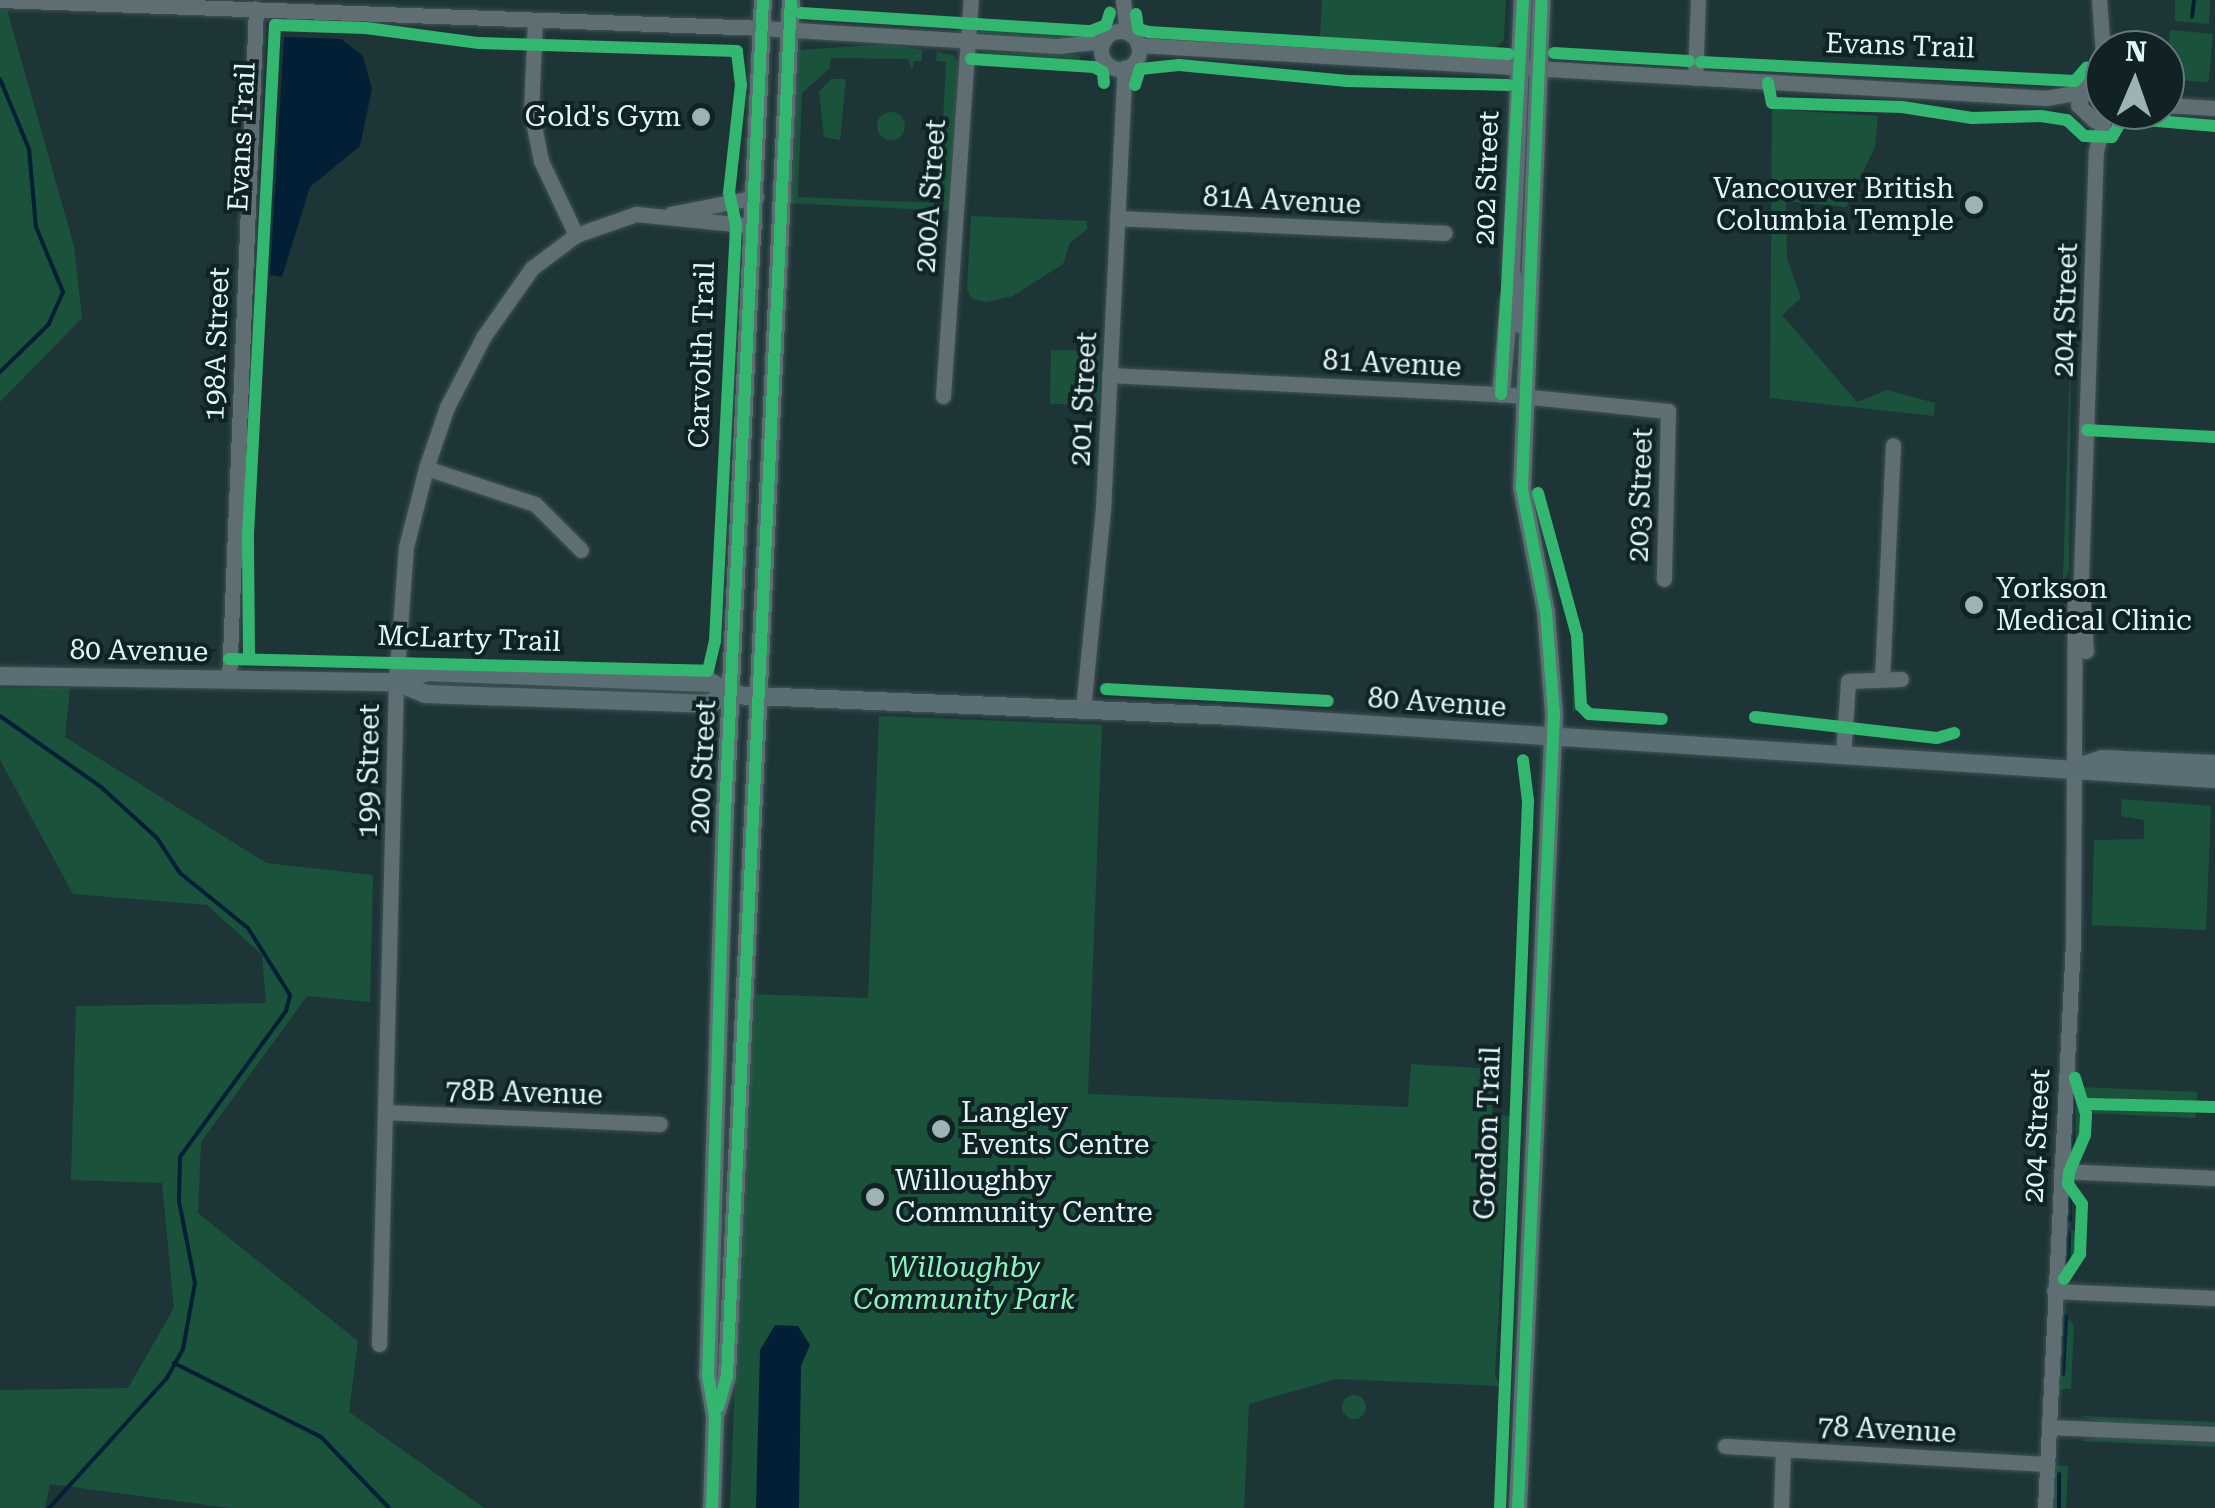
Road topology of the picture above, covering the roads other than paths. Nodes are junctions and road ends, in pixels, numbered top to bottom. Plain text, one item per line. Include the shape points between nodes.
1 (0, 0) edge
2 (764, 0) edge
3 (792, 0) edge
4 (971, 0) edge
5 (1523, 0) edge
6 (1542, 0) edge
7 (1698, 0) edge
8 (1123, 2) edge
9 (2099, 4) edge
10 (256, 9) junction
11 (534, 20) junction
12 (762, 28) junction
13 (790, 30) junction
14 (2098, 30) edge
15 (1115, 35) junction
16 (966, 42) junction
17 (1058, 46) junction
18 (1124, 59) junction
19 (1529, 70) junction
20 (1694, 78) junction
21 (2085, 88) edge
22 (2046, 98) junction
23 (2185, 106) edge
24 (2085, 108) edge
25 (2215, 108) edge
26 (2100, 130) edge
27 (756, 197) junction
28 (672, 214) junction
29 (1117, 218) junction
30 (754, 226) junction
31 (1445, 233) dead end
32 (576, 234) junction
33 (1511, 270) junction
34 (1526, 357) junction
35 (1110, 375) junction
36 (1501, 394) junction
37 (1525, 395) junction
38 (942, 396) dead end
39 (1668, 411) joint
40 (1893, 445) dead end
41 (426, 468) junction
42 (581, 550) dead end
43 (1664, 579) dead end
44 (0, 676) edge
45 (1882, 678) junction
46 (1901, 679) dead end
47 (228, 680) junction
48 (396, 682) junction
49 (732, 695) junction
50 (756, 697) junction
51 (1083, 709) junction
52 (1554, 739) junction
53 (1843, 755) junction
54 (2215, 764) edge
55 (2077, 767) junction
56 (2215, 779) edge
57 (386, 1112) junction
58 (660, 1124) dead end
59 (2061, 1171) junction
60 (2215, 1178) edge
61 (2054, 1291) junction
62 (2215, 1298) edge
63 (379, 1344) dead end
64 (715, 1416) junction
65 (2048, 1427) junction
66 (2215, 1434) edge
67 (1725, 1446) dead end
68 (1783, 1450) junction
69 (2047, 1464) junction
70 (712, 1508) edge
71 (1518, 1508) edge
72 (1781, 1508) edge
73 (2045, 1508) edge

1 - 10 street
2 - 12 main road, 200 Street
3 - 13 main road, 200 Street
4 - 16 street, 200A Street
5 - 19 main road, 202 Street
6 - 19 main road, 202 Street
7 - 20 street
8 - 15 street
9 - 14 street
10 - 11 street
10 - 47 street, 198A Street
11 - 12 street
11 - 32 street via 531,111 541,161
12 - 13 street
12 - 27 main road, 200 Street
13 - 16 street
13 - 50 main road, 200 Street
15 - 17 street
15 - 18 street
15 - 18 street
16 - 17 street
16 - 38 street, 200A Street
17 - 18 street
18 - 19 street via 1164,50
18 - 29 street, 201 Street
19 - 20 street
19 - 33 main road, 202 Street
19 - 34 main road, 202 Street
20 - 22 street
21 - 22 street
22 - 24 street
23 - 25 street
26 - 55 street, 204 Street via 2081,590 2085,745
27 - 28 street
27 - 30 main road, 200 Street
28 - 30 street
28 - 32 street via 636,214
29 - 31 street, 81A Avenue
29 - 35 street, 201 Street
30 - 49 main road, 200 Street
32 - 41 street, 199 Street via 532,268 484,336 447,406
33 - 34 main road, 202 Street
33 - 36 main road
34 - 37 main road, 202 Street
35 - 36 street, 81 Avenue
35 - 51 street, 201 Street
36 - 37 street, 81 Avenue
37 - 39 street, 81 Avenue via 1584,401 1592,408
37 - 52 main road, 202 Street via 1523,508 1548,624
39 - 43 street, 203 Street
40 - 45 street
41 - 42 street via 535,504
41 - 48 street, 199 Street via 406,546
44 - 47 main road, 80 Avenue
45 - 46 street
45 - 53 street via 1844,687
47 - 48 main road, 80 Avenue
48 - 49 main road, 80 Avenue via 426,672 712,684
48 - 57 street, 199 Street
49 - 50 main road, 80 Avenue
49 - 64 main road, 200 Street via 708,1376
50 - 51 main road, 80 Avenue
50 - 64 main road, 200 Street via 726,1376
51 - 52 main road, 80 Avenue
52 - 53 main road, 80 Avenue
52 - 71 main road, 202 Street
53 - 55 main road, 80 Avenue
54 - 55 main road, 80 Avenue via 2102,759
55 - 56 main road, 80 Avenue
55 - 59 street, 204 Street
57 - 58 street, 78B Avenue
57 - 63 street, 199 Street
59 - 60 street
59 - 61 street, 204 Street
61 - 62 street
61 - 65 street, 204 Street
64 - 70 main road, 200 Street
65 - 66 street
65 - 69 street, 204 Street
67 - 68 street, 78 Avenue
68 - 69 street, 78 Avenue
68 - 72 street
69 - 73 street, 204 Street

